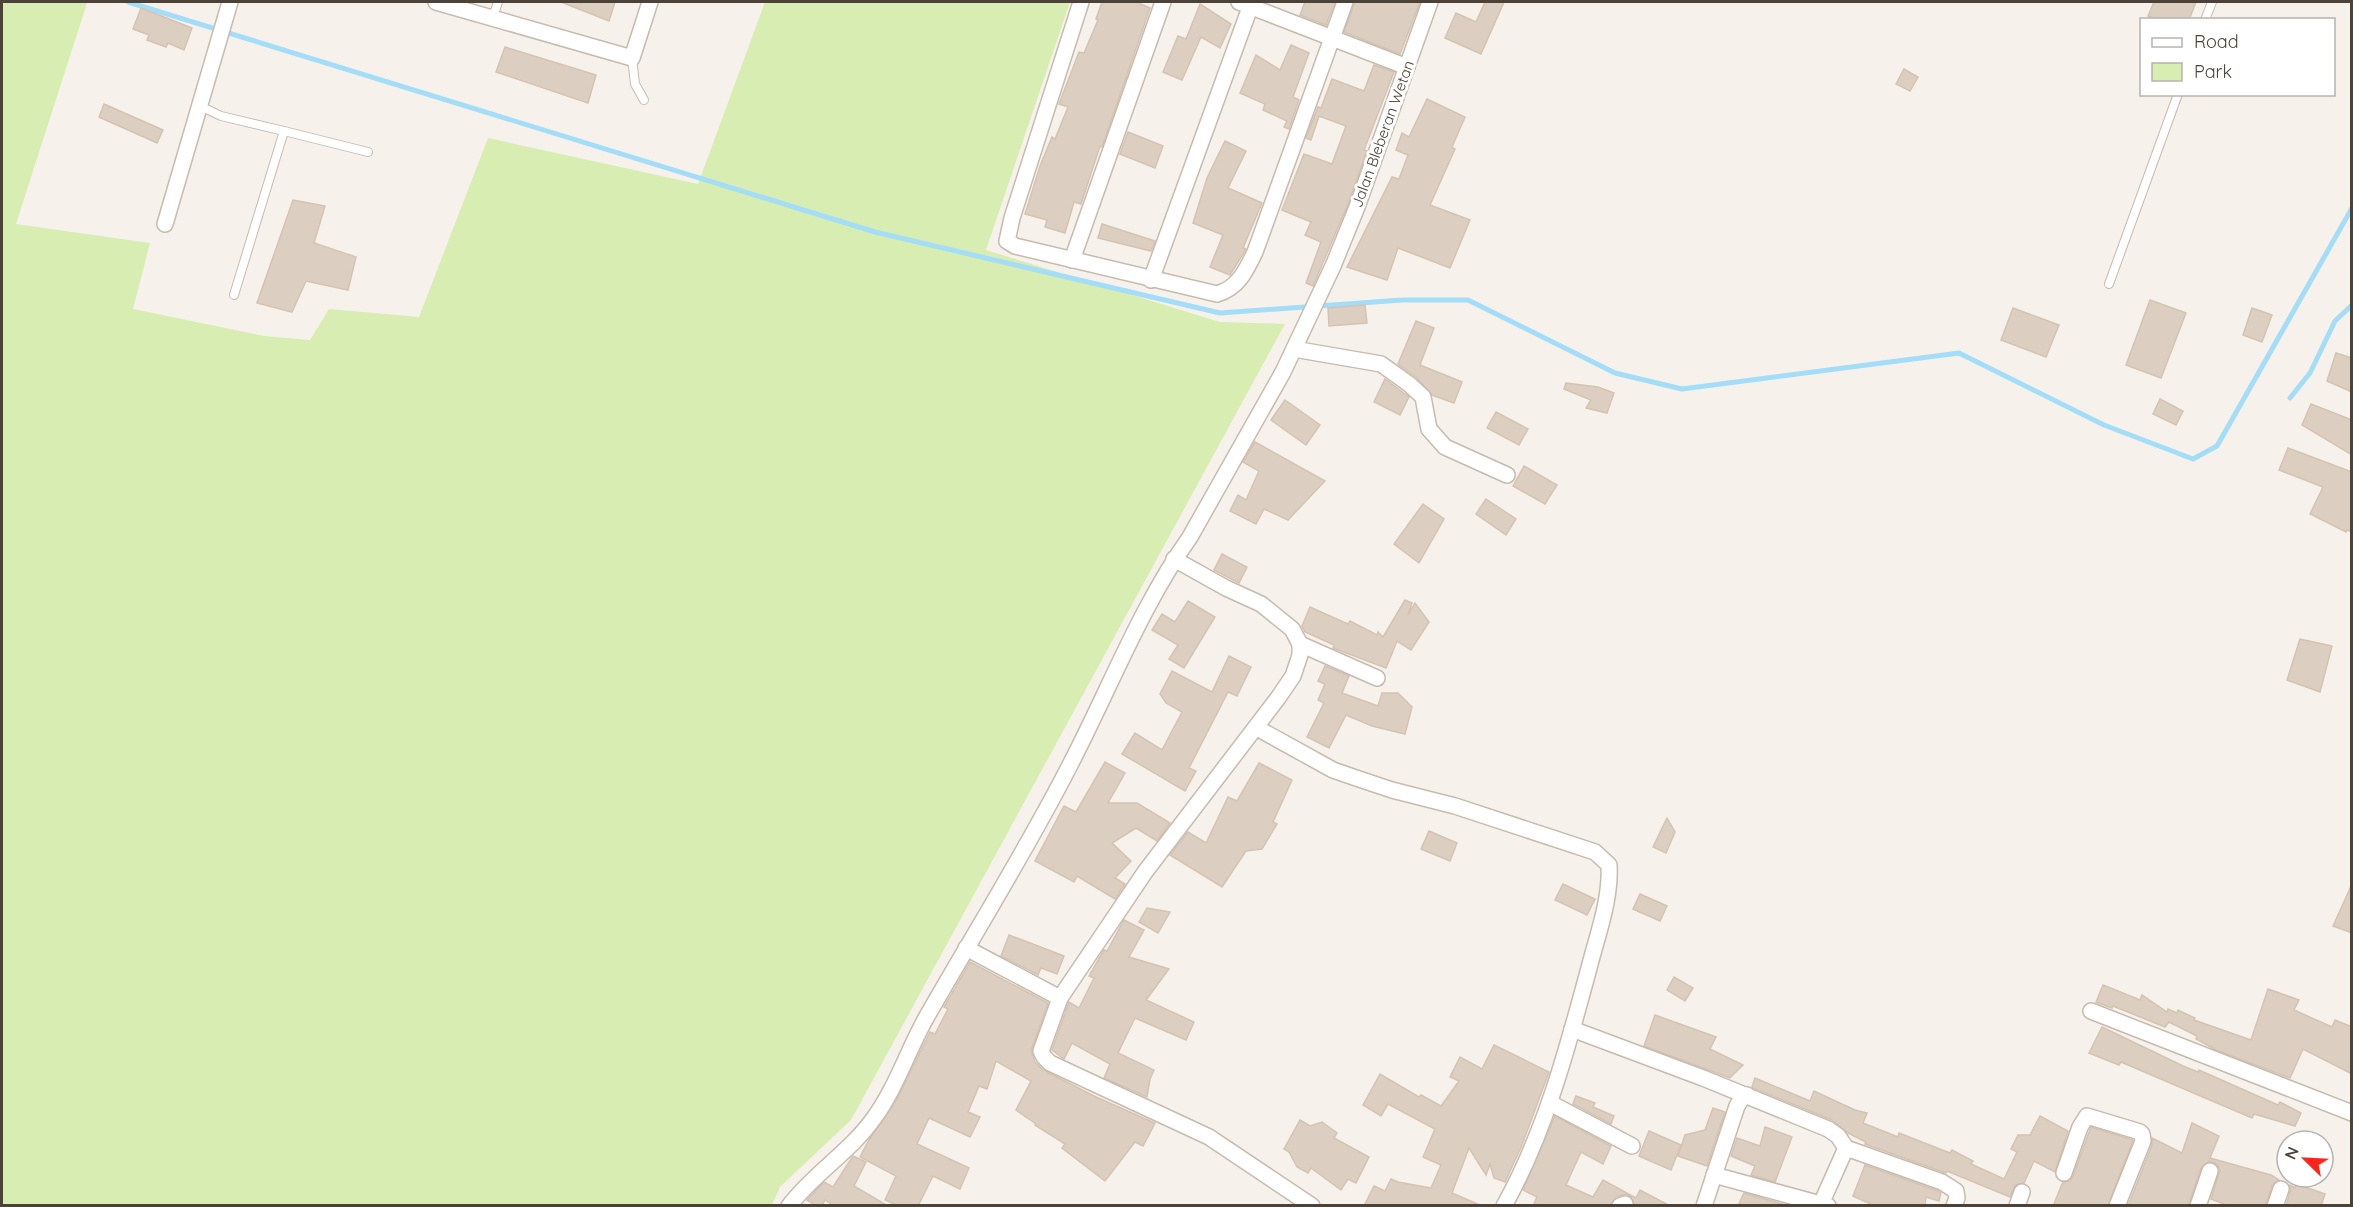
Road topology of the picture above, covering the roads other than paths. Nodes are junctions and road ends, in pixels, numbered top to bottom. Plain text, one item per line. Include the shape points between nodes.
1 (230, 2) edge
2 (436, 2) edge
3 (498, 2) edge
4 (650, 2) edge
5 (1081, 2) edge
6 (1163, 2) edge
7 (1345, 2) edge
8 (1430, 2) edge
9 (2212, 2) edge
10 (1248, 3) edge
11 (493, 17) junction
12 (2206, 18) edge
13 (1330, 38) junction
14 (632, 58) junction
15 (1407, 67) junction
16 (2177, 96) edge
17 (200, 99) junction
18 (644, 100) dead end
19 (284, 131) junction
20 (368, 152) dead end
21 (165, 224) dead end
22 (1072, 260) junction
23 (1151, 280) junction
24 (2109, 284) dead end
25 (234, 296) dead end
26 (1297, 344) junction
27 (1507, 475) dead end
28 (1174, 559) junction
29 (1300, 644) junction
30 (1377, 678) dead end
31 (1257, 728) junction
32 (966, 948) junction
33 (1060, 998) junction
34 (2091, 1011) dead end
35 (1572, 1029) junction
36 (1747, 1095) junction
37 (1550, 1103) junction
38 (2352, 1113) edge
39 (1632, 1146) dead end
40 (1846, 1148) junction
41 (2210, 1171) dead end
42 (2064, 1173) dead end
43 (1714, 1174) junction
44 (2281, 1189) dead end
45 (1824, 1205) edge
46 (789, 1206) edge
47 (1312, 1206) edge
48 (1504, 1206) edge
49 (1704, 1206) edge
50 (1954, 1206) edge
51 (2117, 1206) edge
52 (2198, 1206) edge
53 (2275, 1206) edge

1 - 17 street
2 - 11 street
3 - 11 lane
4 - 14 street
5 - 22 street via 1007,234 1007,241 1015,246
6 - 22 street
7 - 13 street
8 - 15 street, Jalan Bleberan Wetan
9 - 12 lane
10 - 13 street
10 - 23 street
11 - 14 street
13 - 15 street
13 - 23 street via 1255,252 1238,282 1217,294
14 - 18 lane via 635,84
15 - 26 street, Jalan Bleberan Wetan via 1357,207
16 - 24 lane
17 - 19 lane via 221,116
17 - 21 street
19 - 20 lane
19 - 25 lane
22 - 23 street
26 - 27 street via 1381,364 1423,397 1429,429 1445,447
26 - 28 street, Jalan Bleberan Wetan
28 - 29 street via 1261,604 1292,629
28 - 32 street, Jalan Bleberan Wetan via 1070,766
29 - 30 street
29 - 31 street via 1293,676
31 - 33 street via 1144,872
31 - 35 street via 1333,770 1455,806 1603,857 1609,866 1608,891
32 - 33 street
32 - 46 street, Jalan Bleberan Wetan via 875,1116
33 - 47 street via 1041,1051 1050,1063 1209,1137
34 - 38 street
35 - 36 street
35 - 37 street
36 - 40 street via 1828,1129
36 - 43 street via 1737,1106
37 - 39 street
37 - 48 street
40 - 45 street
40 - 50 street via 1950,1186 1956,1191
41 - 52 street
42 - 51 street via 2087,1116 2140,1132 2143,1141
43 - 45 street
43 - 49 street
44 - 53 street

